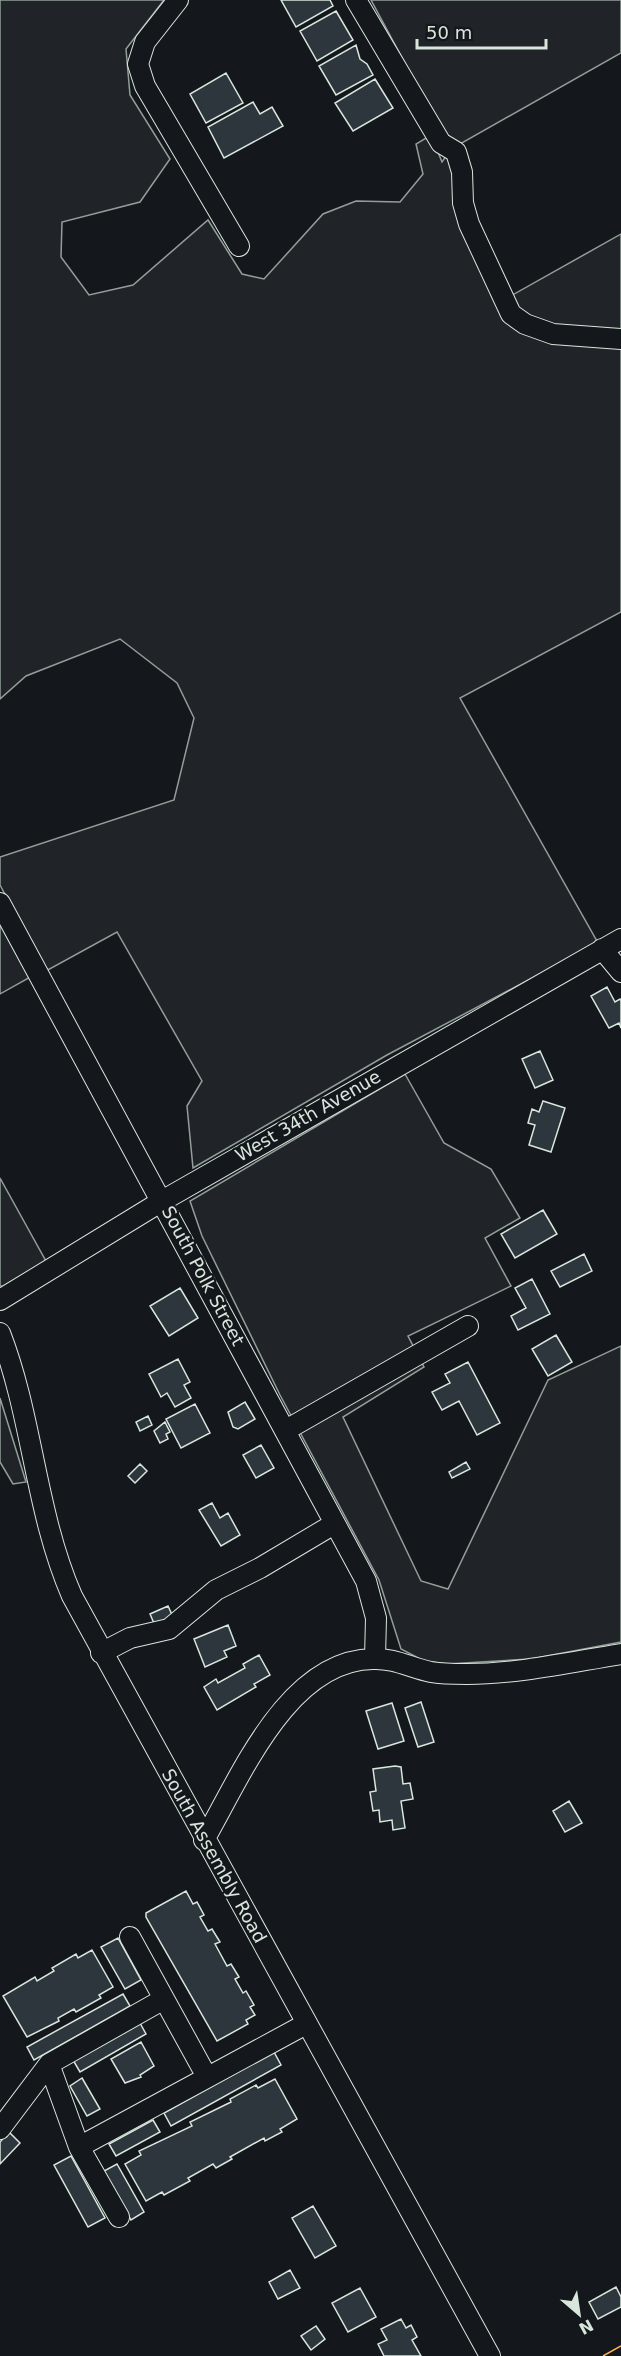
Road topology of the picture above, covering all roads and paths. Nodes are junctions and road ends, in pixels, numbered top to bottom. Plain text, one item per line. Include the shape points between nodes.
1 (178, 0) edge
2 (356, 0) edge
3 (239, 246) dead end
4 (621, 339) edge
5 (0, 903) edge
6 (621, 939) edge
7 (602, 949) junction
8 (621, 972) edge
9 (162, 1201) junction
10 (0, 1300) edge
11 (468, 1326) dead end
12 (0, 1333) edge
13 (286, 1430) junction
14 (334, 1524) junction
15 (101, 1653) junction
16 (621, 1654) edge
17 (375, 1659) junction
18 (204, 1840) junction
19 (130, 1937) dead end
20 (164, 1999) junction
21 (306, 2024) junction
22 (49, 2064) junction
23 (207, 2077) junction
24 (0, 2129) edge
25 (79, 2147) junction
26 (119, 2217) dead end
27 (490, 2356) edge

1 - 3 street via 145,42 138,64 145,86
2 - 4 street via 441,142 456,152 469,224 511,314 525,324 553,334
5 - 9 street, South Polk Street
6 - 7 street, West 34th Avenue
7 - 8 street
7 - 9 street, West 34th Avenue
9 - 10 street, West 34th Avenue
9 - 13 street, South Polk Street
11 - 13 street
12 - 15 street, South Assembly Road via 19,1389 44,1515 63,1576
13 - 14 street, South Polk Street
14 - 15 street via 216,1590 169,1629 130,1638
14 - 17 street, South Polk Street via 366,1581 376,1617
15 - 18 street, South Assembly Road
16 - 17 street via 469,1674 430,1672
17 - 18 street via 348,1661 326,1671 287,1704
18 - 21 street, South Assembly Road
19 - 20 street
20 - 22 street
20 - 23 street
21 - 23 street
21 - 27 street, South Assembly Road
22 - 24 street
22 - 25 street
23 - 25 street
25 - 26 street

